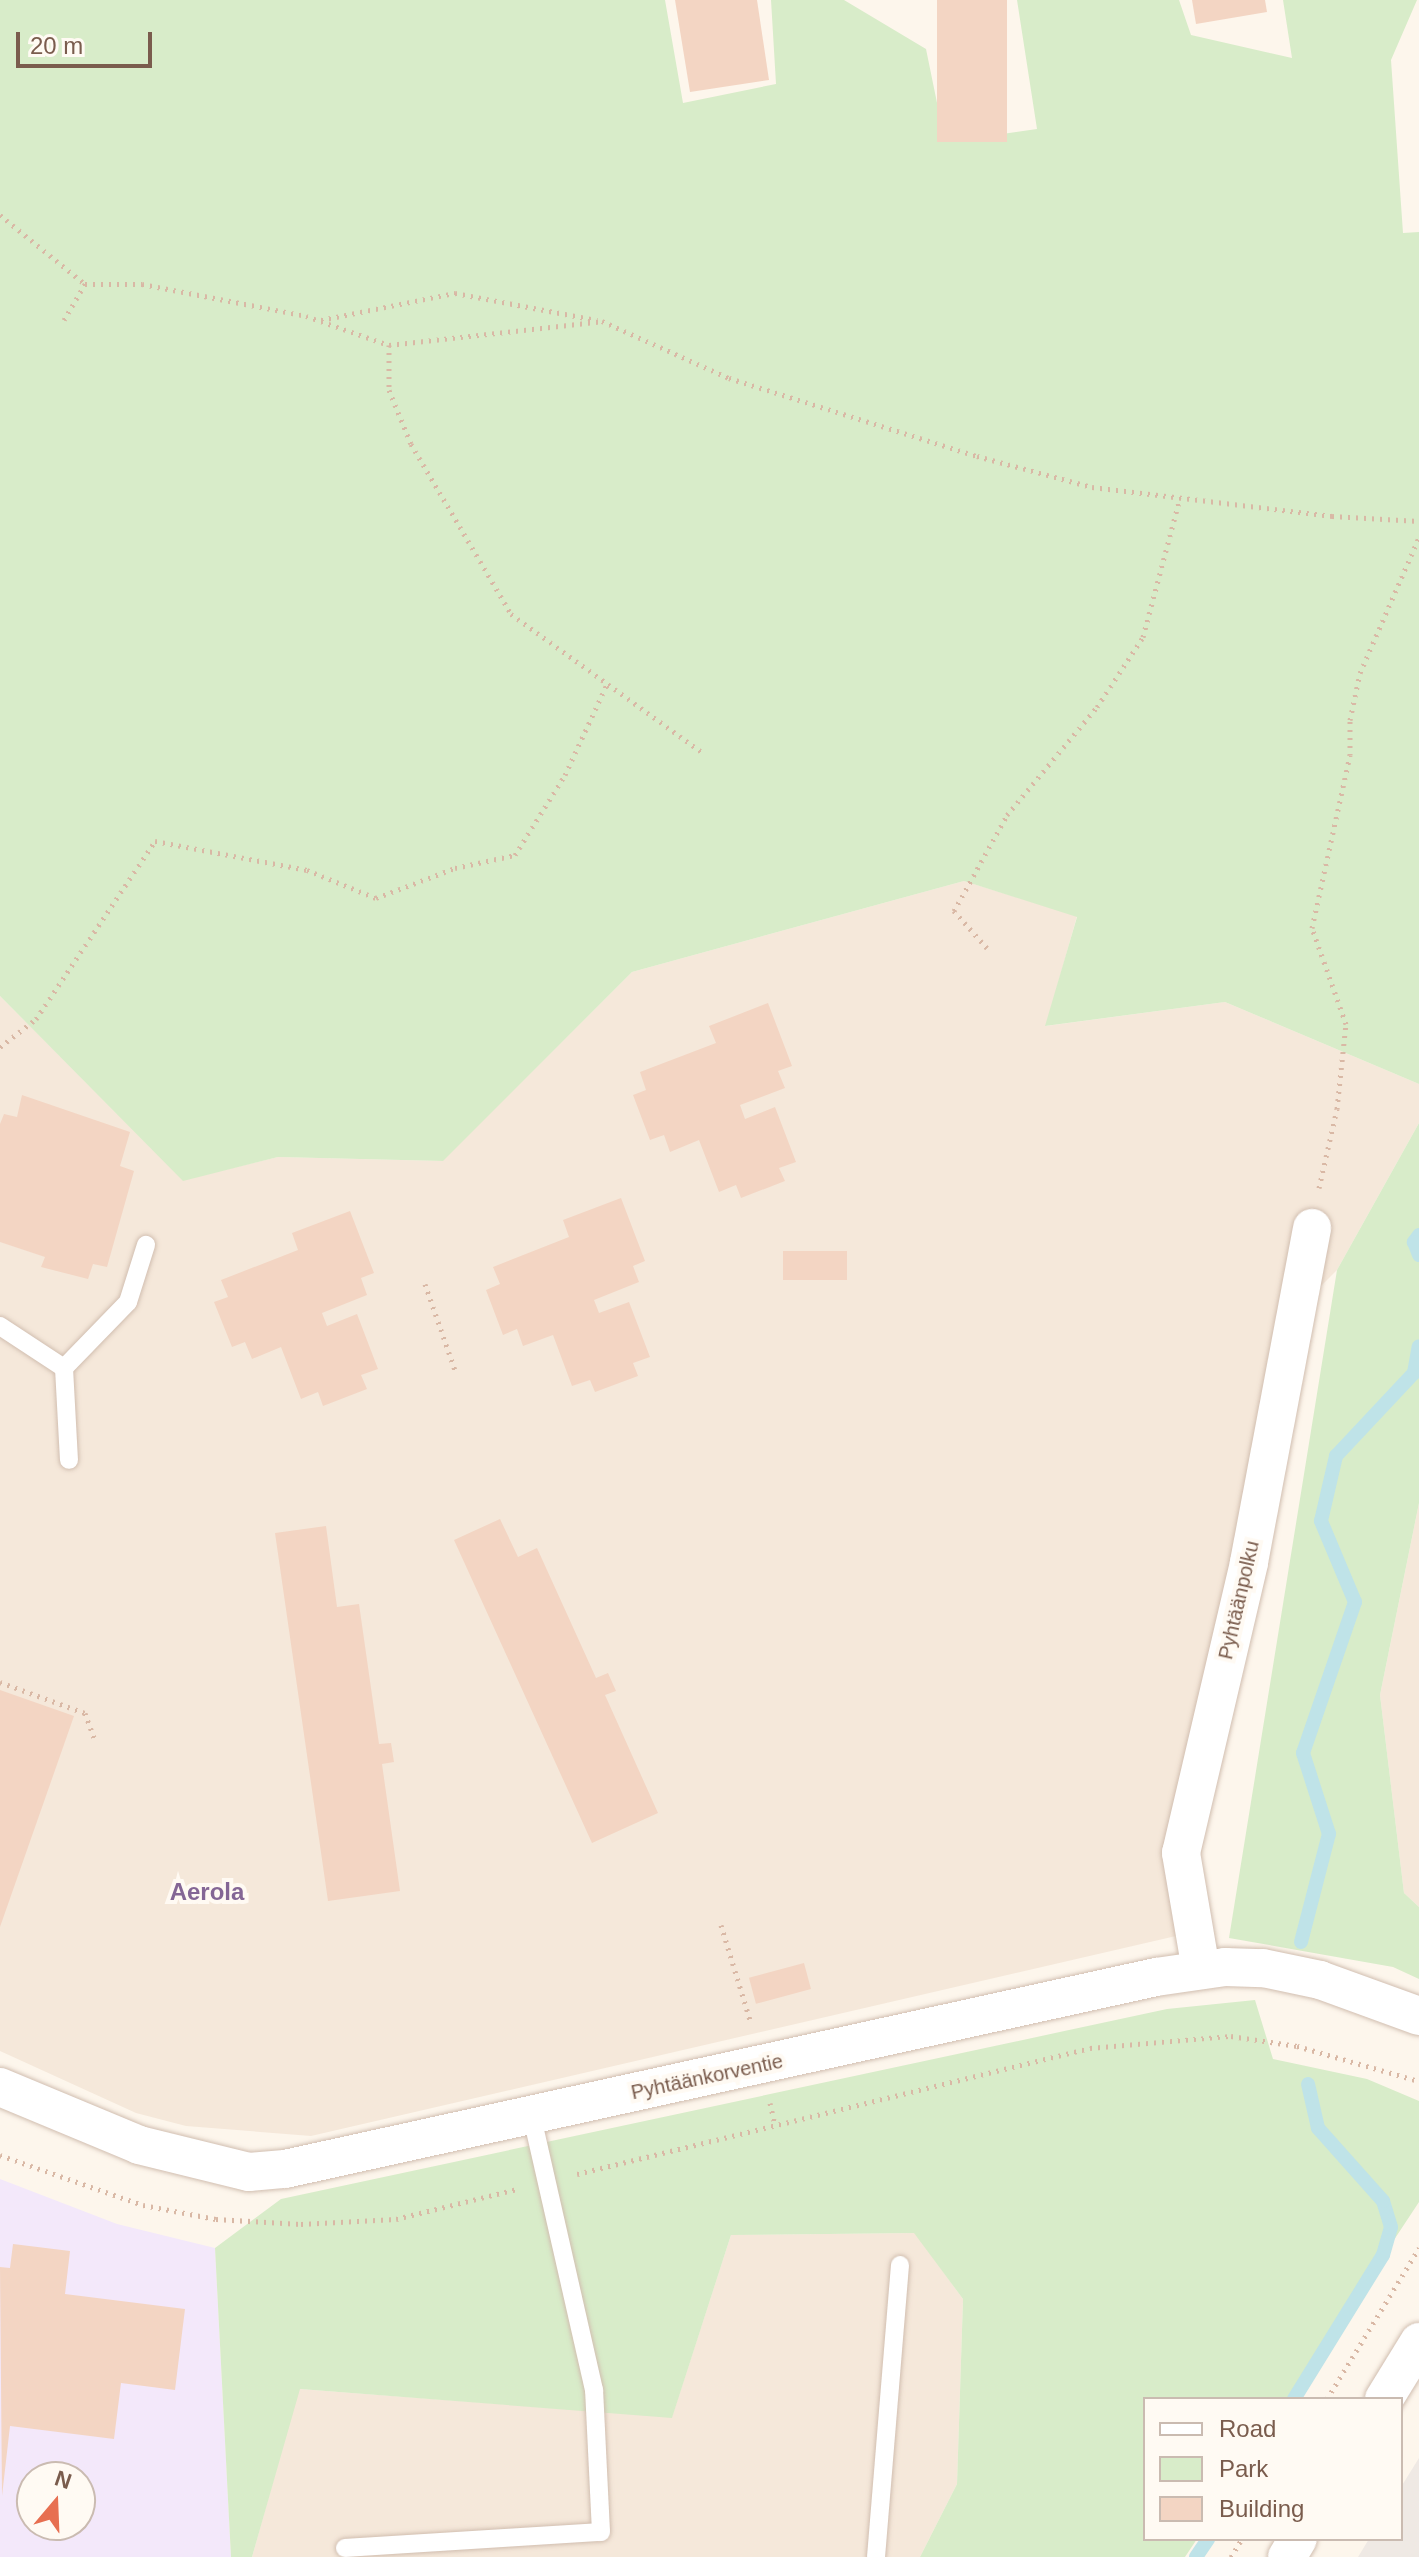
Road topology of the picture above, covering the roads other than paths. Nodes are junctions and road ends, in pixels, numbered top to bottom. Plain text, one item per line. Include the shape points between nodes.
1 (1312, 1228) road end
2 (146, 1245) dead end
3 (0, 1326) edge
4 (64, 1368) junction
5 (69, 1460) dead end
6 (1201, 1970) junction
7 (1419, 2016) edge
8 (0, 2087) edge
9 (532, 2116) junction
10 (900, 2265) dead end
11 (1419, 2342) edge
12 (1385, 2397) edge
13 (345, 2548) dead end
14 (876, 2557) edge

1 - 6 street, Pyhtäänpolku via 1249,1562 1181,1853
2 - 4 lane via 128,1302
3 - 4 lane
4 - 5 lane
6 - 7 street, Pyhtäänkorventie via 1263,1968 1346,1988
6 - 9 street, Pyhtäänkorventie
8 - 9 street, Pyhtäänkorventie via 139,2145 249,2172 285,2169
9 - 13 lane via 594,2390 601,2532
10 - 14 lane
11 - 12 street

